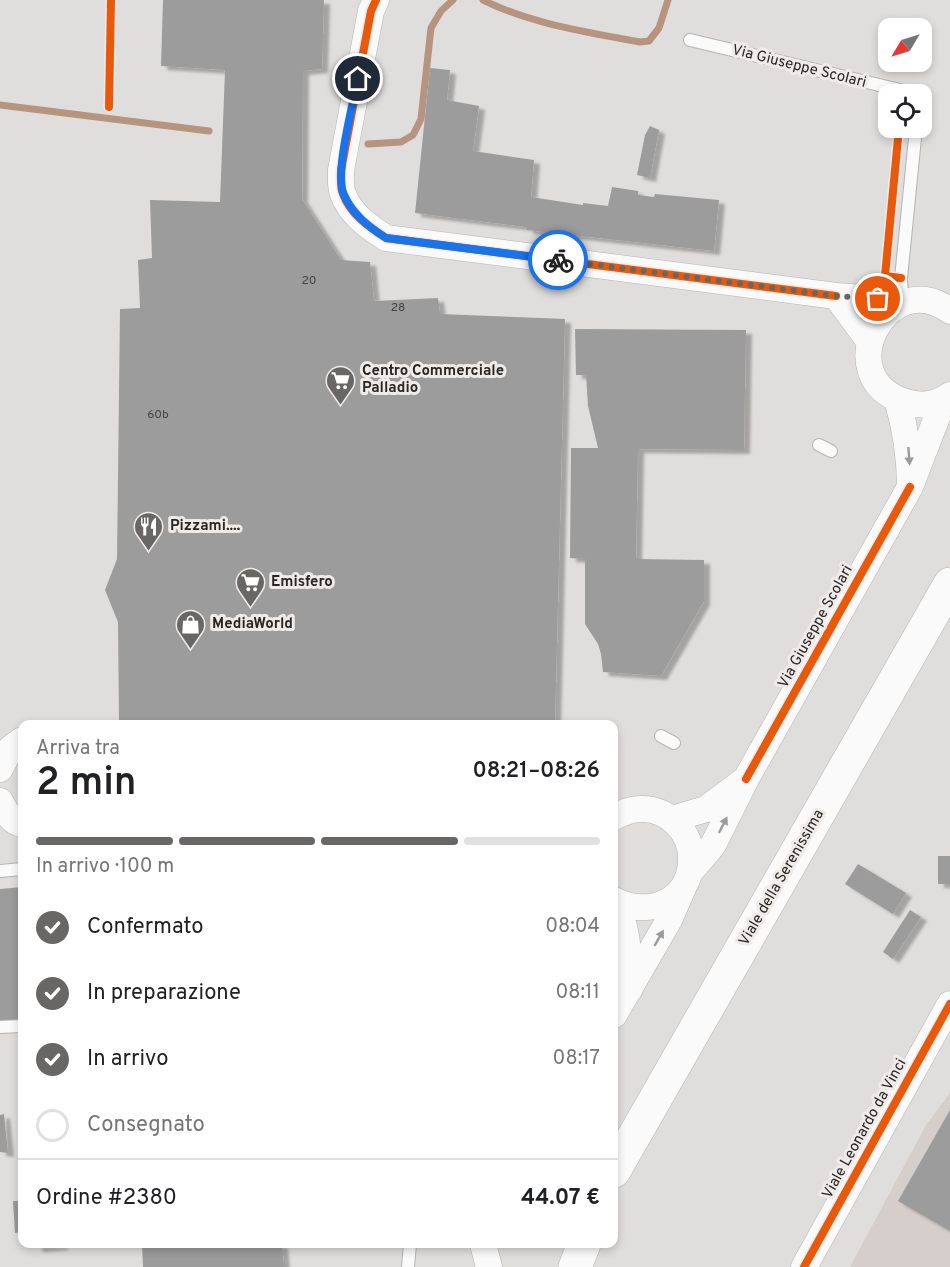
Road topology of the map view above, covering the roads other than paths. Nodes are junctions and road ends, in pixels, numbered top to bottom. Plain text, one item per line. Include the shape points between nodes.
1 (376, 0) edge
2 (690, 40) dead end
3 (878, 85) edge
4 (915, 138) edge
5 (836, 296) junction
6 (899, 305) junction
7 (950, 311) edge
8 (869, 341) junction
9 (947, 397) edge
10 (897, 399) junction
11 (819, 445) dead end
12 (831, 451) dead end
13 (910, 487) junction
14 (950, 584) edge
15 (661, 736) dead end
16 (13, 742) edge
17 (674, 743) dead end
18 (0, 769) edge
19 (746, 779) junction
20 (0, 801) edge
21 (618, 815) edge
22 (672, 819) junction
23 (13, 823) edge
24 (18, 869) edge
25 (0, 871) edge
26 (688, 877) junction
27 (618, 903) edge
28 (618, 909) edge
29 (630, 989) junction
30 (950, 1004) edge
31 (618, 1008) edge
32 (18, 1026) edge
33 (0, 1027) edge
34 (618, 1164) edge
35 (410, 1248) edge
36 (484, 1248) edge
37 (582, 1248) edge
38 (408, 1267) edge
39 (489, 1267) edge
40 (575, 1267) edge
41 (804, 1267) edge

1 - 5 street via 341,170 342,193 354,212 386,238
2 - 3 lane, Via Giuseppe Scolari
4 - 6 lane
5 - 6 street
5 - 8 street
6 - 7 street via 931,302
6 - 8 street via 884,315
8 - 10 street via 875,379
9 - 10 street, Via Giuseppe Scolari via 929,404
9 - 13 street, Via Giuseppe Scolari
10 -> 13 street via 907,435
11 - 12 lane
13 - 19 street, Via Giuseppe Scolari
14 - 34 main road, Viale della Serenissima
15 - 17 lane
16 - 18 street
19 - 22 street, Via Giuseppe Scolari via 706,808
26 -> 19 street, Via Giuseppe Scolari via 713,845
20 - 23 street
21 - 22 street via 642,808
22 - 26 street, Via Giuseppe Scolari via 689,843 692,858
24 - 25 lane
26 - 27 street, Via Giuseppe Scolari via 666,903 638,909
29 -> 26 street, Via Giuseppe Scolari
28 - 29 street, Via Giuseppe Scolari via 627,939
29 - 31 street, Via Giuseppe Scolari
30 - 41 street, Viale Leonardo da Vinci
32 - 33 lane
35 - 38 lane
36 - 39 street
37 - 40 main road

